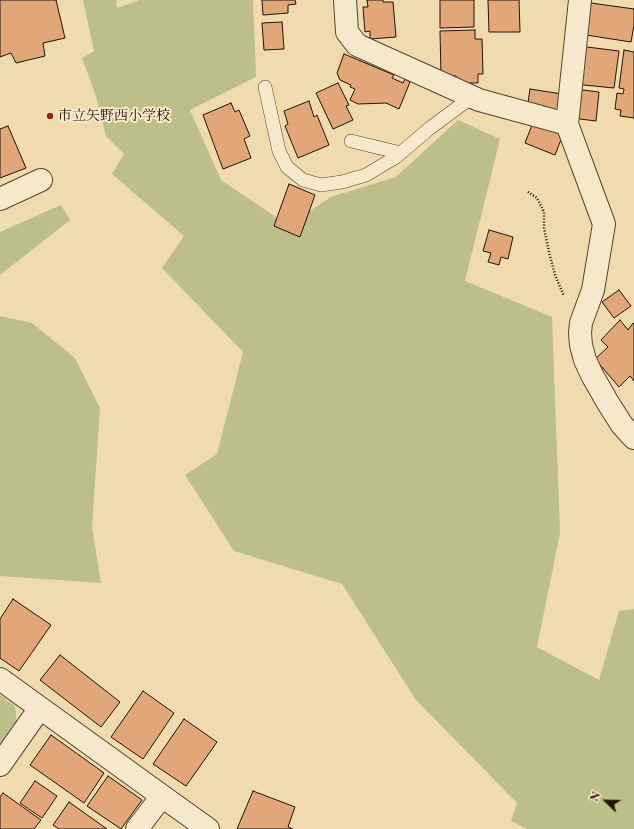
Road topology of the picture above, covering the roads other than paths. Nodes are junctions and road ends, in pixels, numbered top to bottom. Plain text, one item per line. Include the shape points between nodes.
1 (345, 0) edge
2 (580, 0) edge
3 (265, 87) dead end
4 (472, 97) junction
5 (567, 124) junction
6 (351, 141) dead end
7 (401, 153) junction
8 (41, 180) dead end
9 (0, 198) edge
10 (634, 438) edge
11 (0, 678) edge
12 (40, 708) junction
13 (0, 765) edge
14 (162, 796) junction
15 (138, 829) edge
16 (208, 829) edge

1 - 4 street via 347,32 357,45
2 - 5 street
3 - 7 lane via 279,151 287,167 303,180 321,185 342,182 366,175
4 - 5 street
4 - 7 lane
5 - 10 street via 604,224 593,290 581,323 581,345 592,375 611,409
6 - 7 lane
8 - 9 street
11 - 12 street
12 - 13 street
12 - 14 street
14 - 15 street
14 - 16 street

